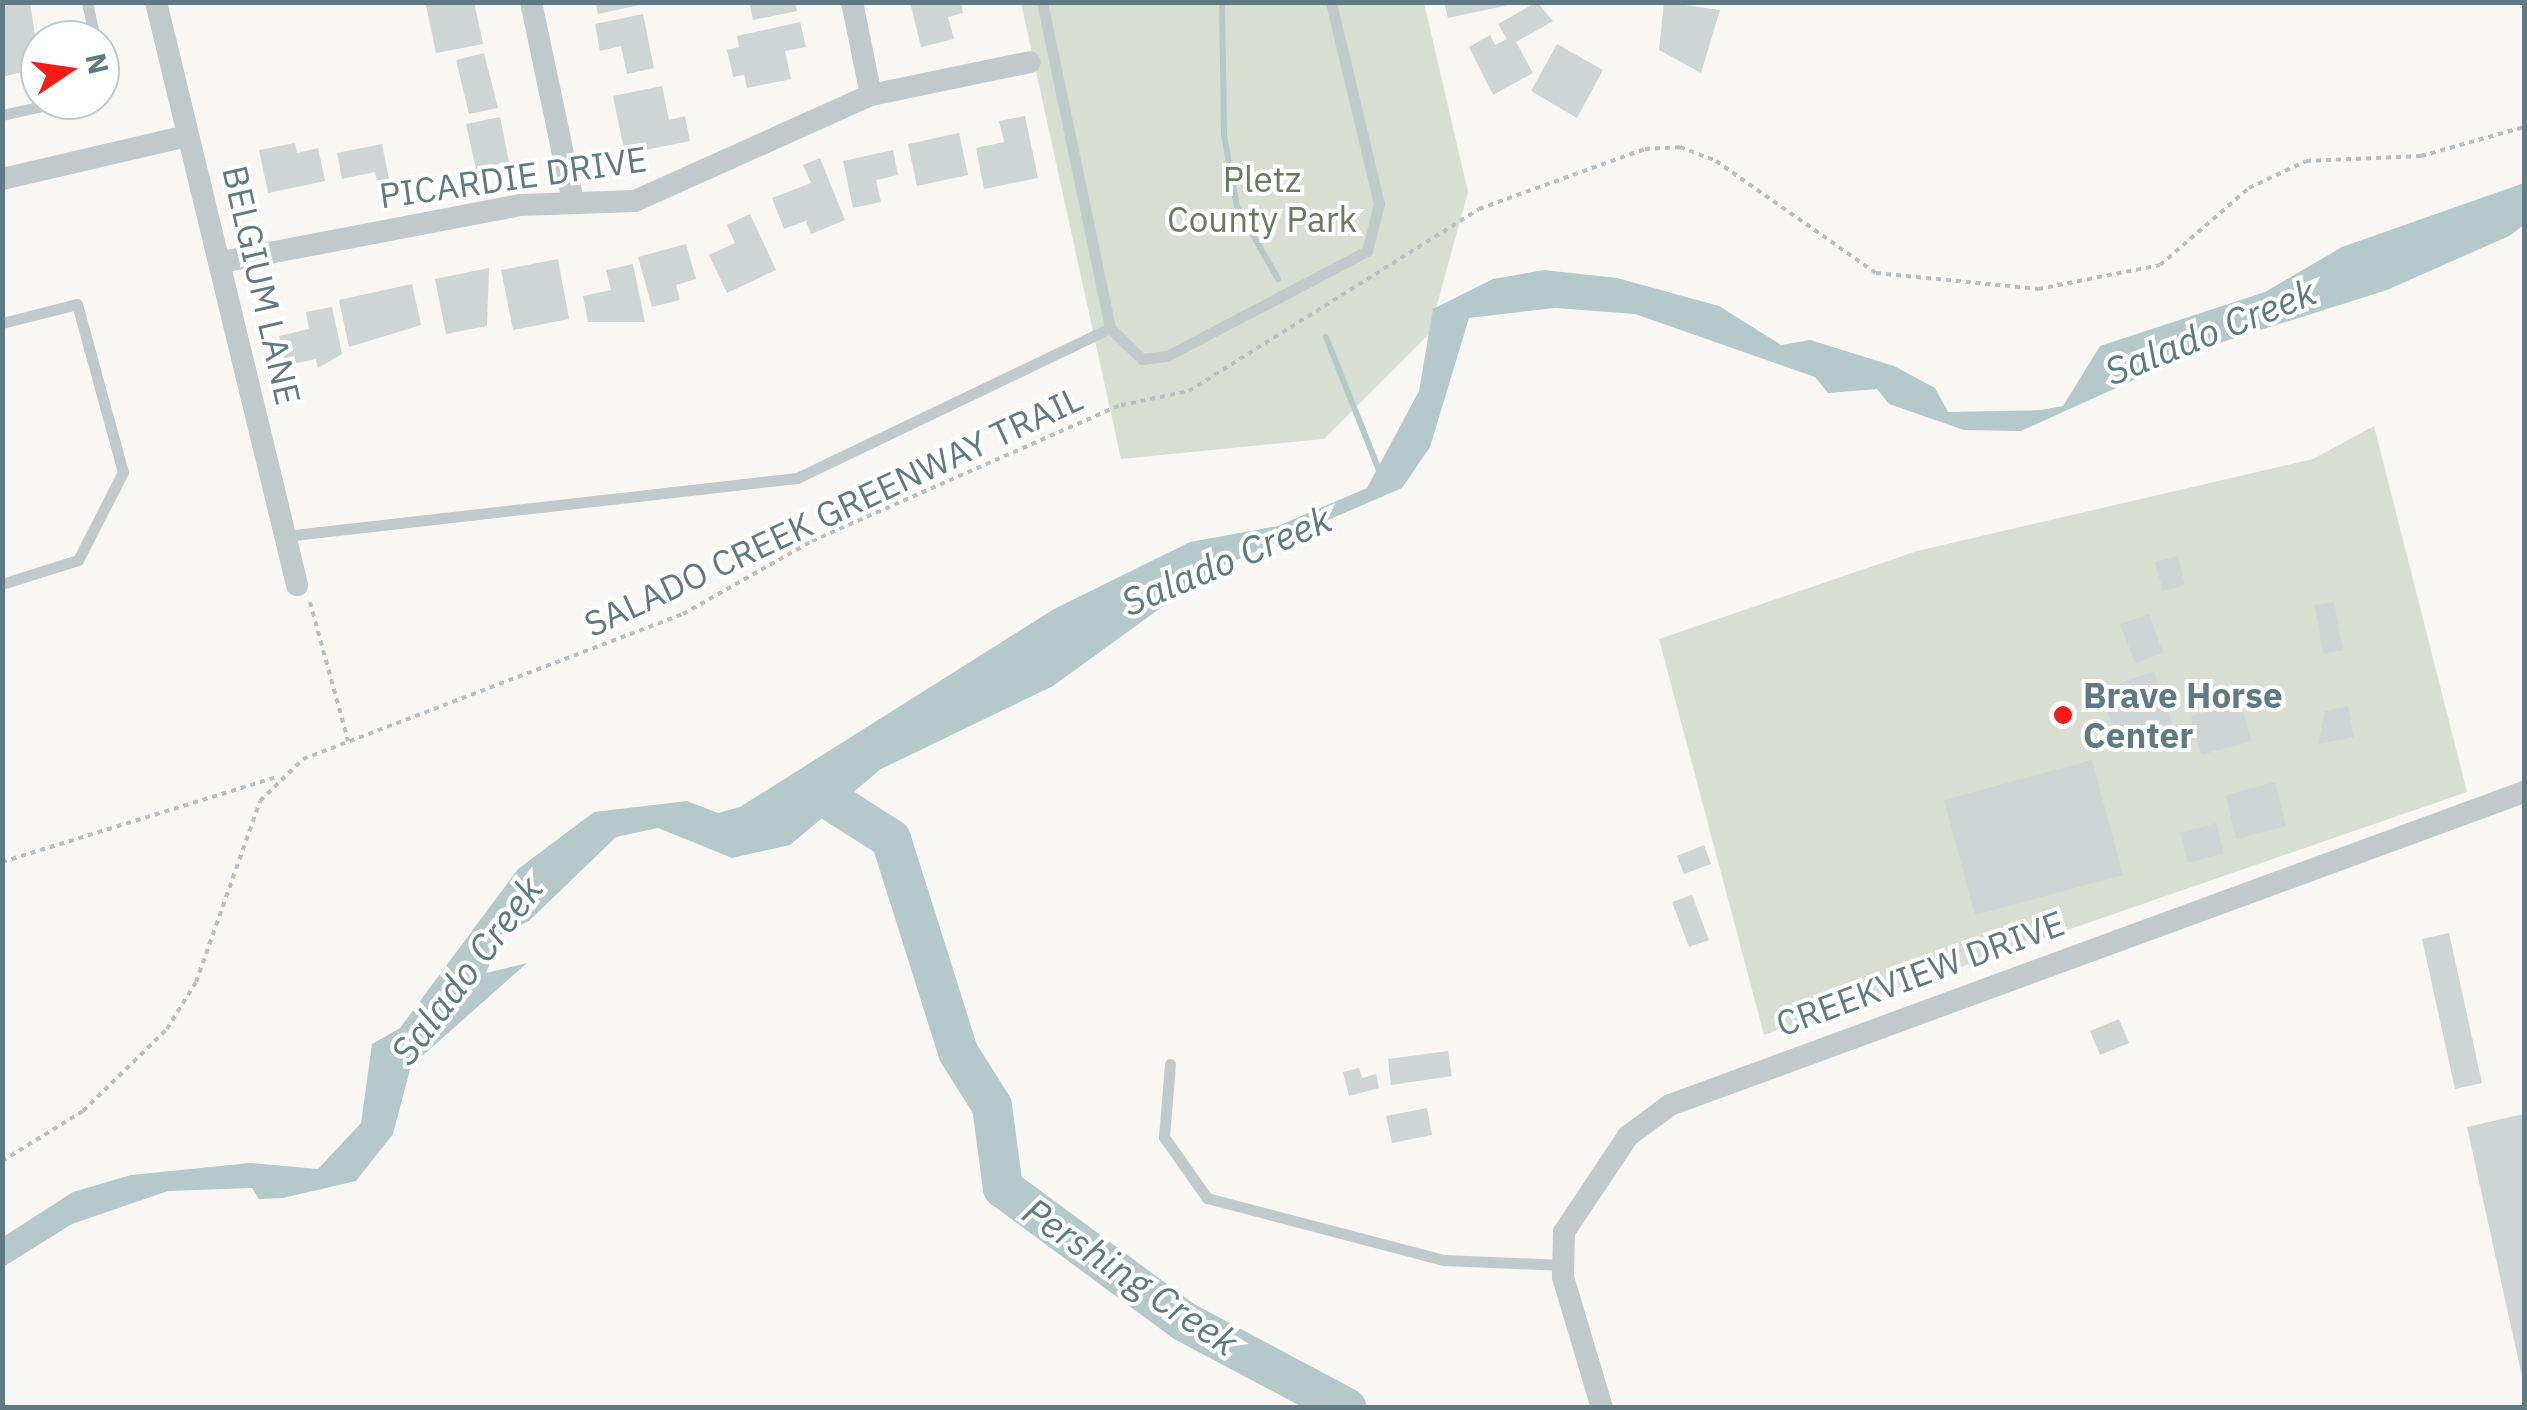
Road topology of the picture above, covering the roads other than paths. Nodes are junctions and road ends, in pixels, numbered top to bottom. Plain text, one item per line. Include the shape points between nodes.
1 (156, 2) edge
2 (531, 2) edge
3 (852, 2) edge
4 (1042, 2) edge
5 (1331, 2) edge
6 (1030, 62) dead end
7 (871, 95) junction
8 (188, 136) junction
9 (2, 179) edge
10 (573, 201) junction
11 (222, 262) junction
12 (2, 323) edge
13 (1110, 328) junction
14 (285, 536) junction
15 (2, 584) edge
16 (297, 585) road end
17 (2524, 792) edge
18 (1170, 1064) dead end
19 (1563, 1266) junction
20 (1602, 1408) edge

1 - 8 street, BELGIUM LANE
2 - 10 street
3 - 7 street
4 - 13 lane
5 - 13 lane via 1379,204 1367,251 1166,356 1142,359
6 - 7 street, PICARDIE DRIVE
7 - 10 street, PICARDIE DRIVE via 668,192
8 - 9 street
8 - 11 street, BELGIUM LANE
10 - 11 street, PICARDIE DRIVE
11 - 14 street, BELGIUM LANE
12 - 15 lane via 77,304 123,472 78,560
13 - 14 lane via 797,478
14 - 16 street, BELGIUM LANE
17 - 19 street, CREEKVIEW DRIVE via 1670,1105 1590,1182 1564,1232
18 - 19 lane via 1164,1137 1207,1198 1444,1260
19 - 20 street, CREEKVIEW DRIVE

